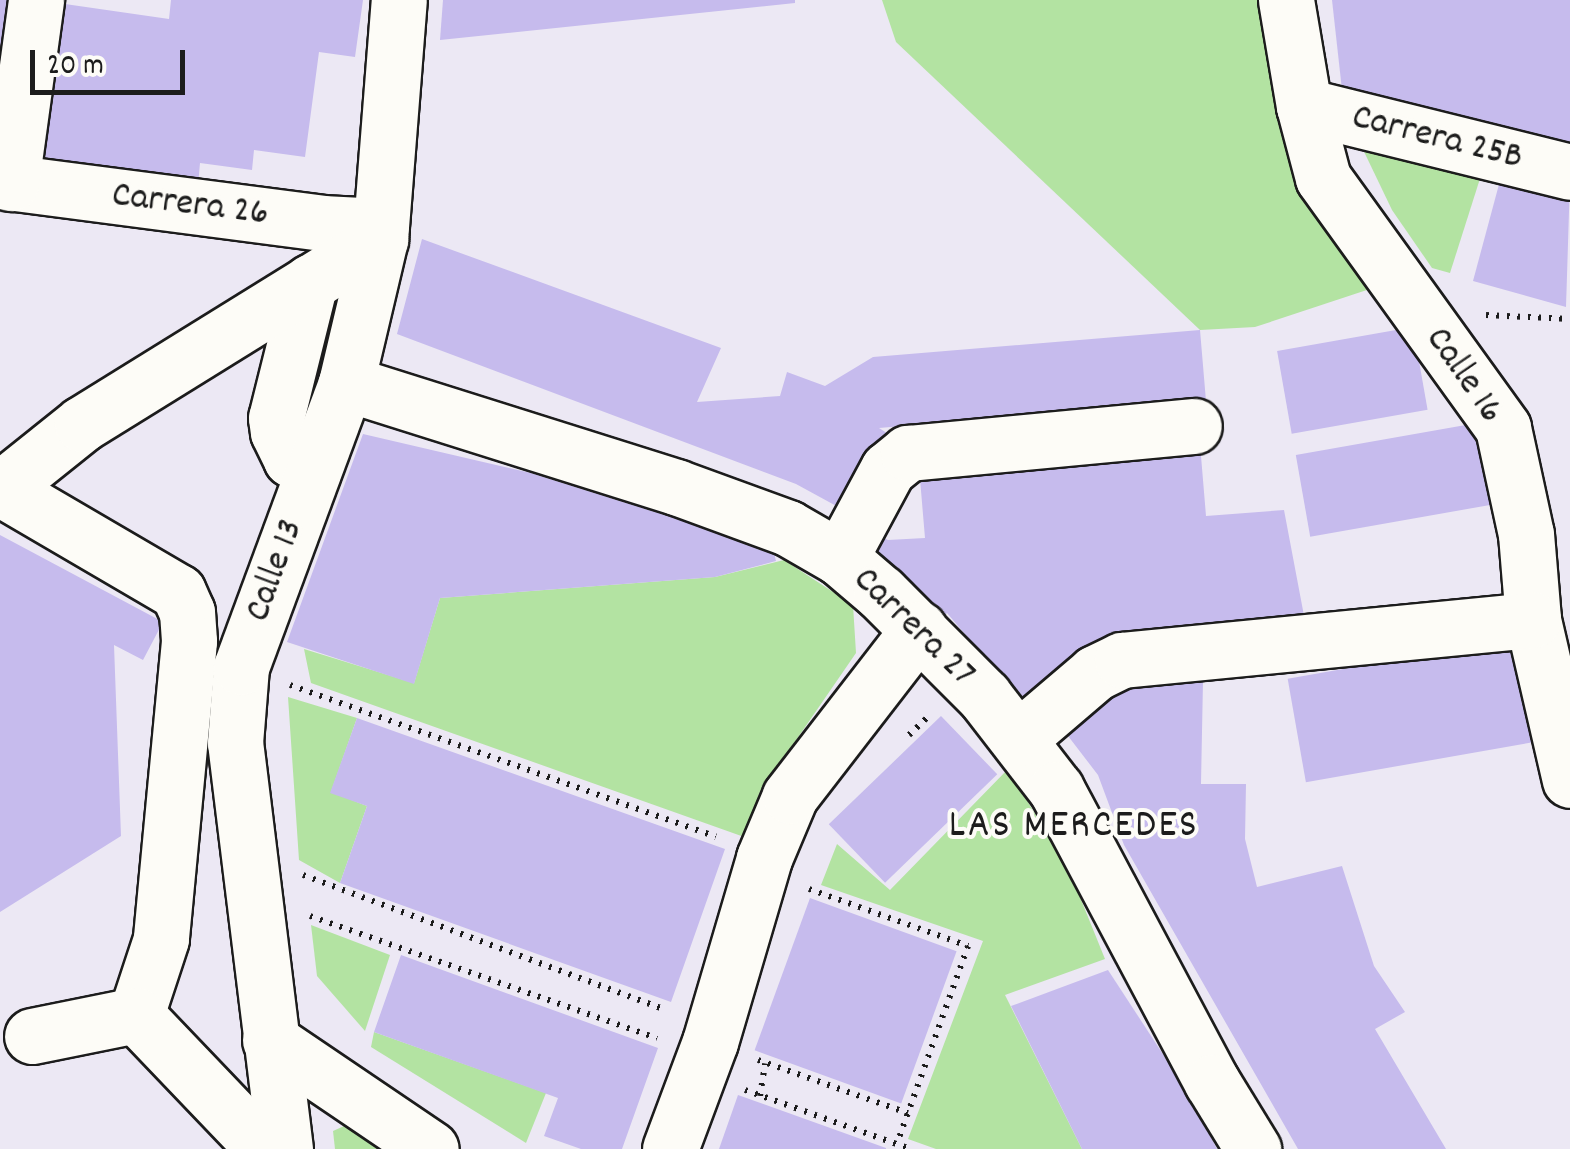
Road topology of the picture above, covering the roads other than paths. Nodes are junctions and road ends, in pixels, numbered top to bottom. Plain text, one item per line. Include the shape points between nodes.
1 (36, 0) edge
2 (399, 0) edge
3 (1286, 0) edge
4 (1304, 106) junction
5 (1570, 172) edge
6 (6, 182) edge
7 (380, 232) junction
8 (310, 282) junction
9 (346, 383) junction
10 (1194, 426) dead end
11 (313, 470) junction
12 (1, 488) edge
13 (840, 558) junction
14 (1533, 620) junction
15 (919, 630) junction
16 (1019, 738) junction
17 (1570, 780) edge
18 (136, 1015) junction
19 (32, 1036) dead end
20 (270, 1040) junction
21 (264, 1149) edge
22 (285, 1149) edge
23 (431, 1149) edge
24 (670, 1149) edge
25 (1253, 1149) edge

1 - 6 street
2 - 7 street, Calle 13
3 - 4 street, Calle 16
4 - 5 street, Carrera 25B
4 - 14 street, Calle 16 via 1324,178 1503,428 1526,534
6 - 7 street, Carrera 26
7 - 8 street
7 - 9 street, Calle 13
8 - 11 street via 276,418 291,459
8 - 12 street via 82,424
9 - 11 street, Calle 13
9 - 13 street, Carrera 27 via 676,487 788,528
10 - 13 street via 908,453 888,469
11 - 20 street, Calle 13 via 240,667 236,743
12 - 18 street via 178,592 187,612 161,939
13 - 15 street, Carrera 27
14 - 16 street via 1122,660 1095,674
14 - 17 street, Calle 16
15 - 16 street, Carrera 27
15 - 24 street via 790,796 795,872 684,1033
16 - 25 street, Carrera 27 via 1056,788
18 - 19 street
18 - 21 street
20 - 22 street, Calle 13
20 - 23 street

